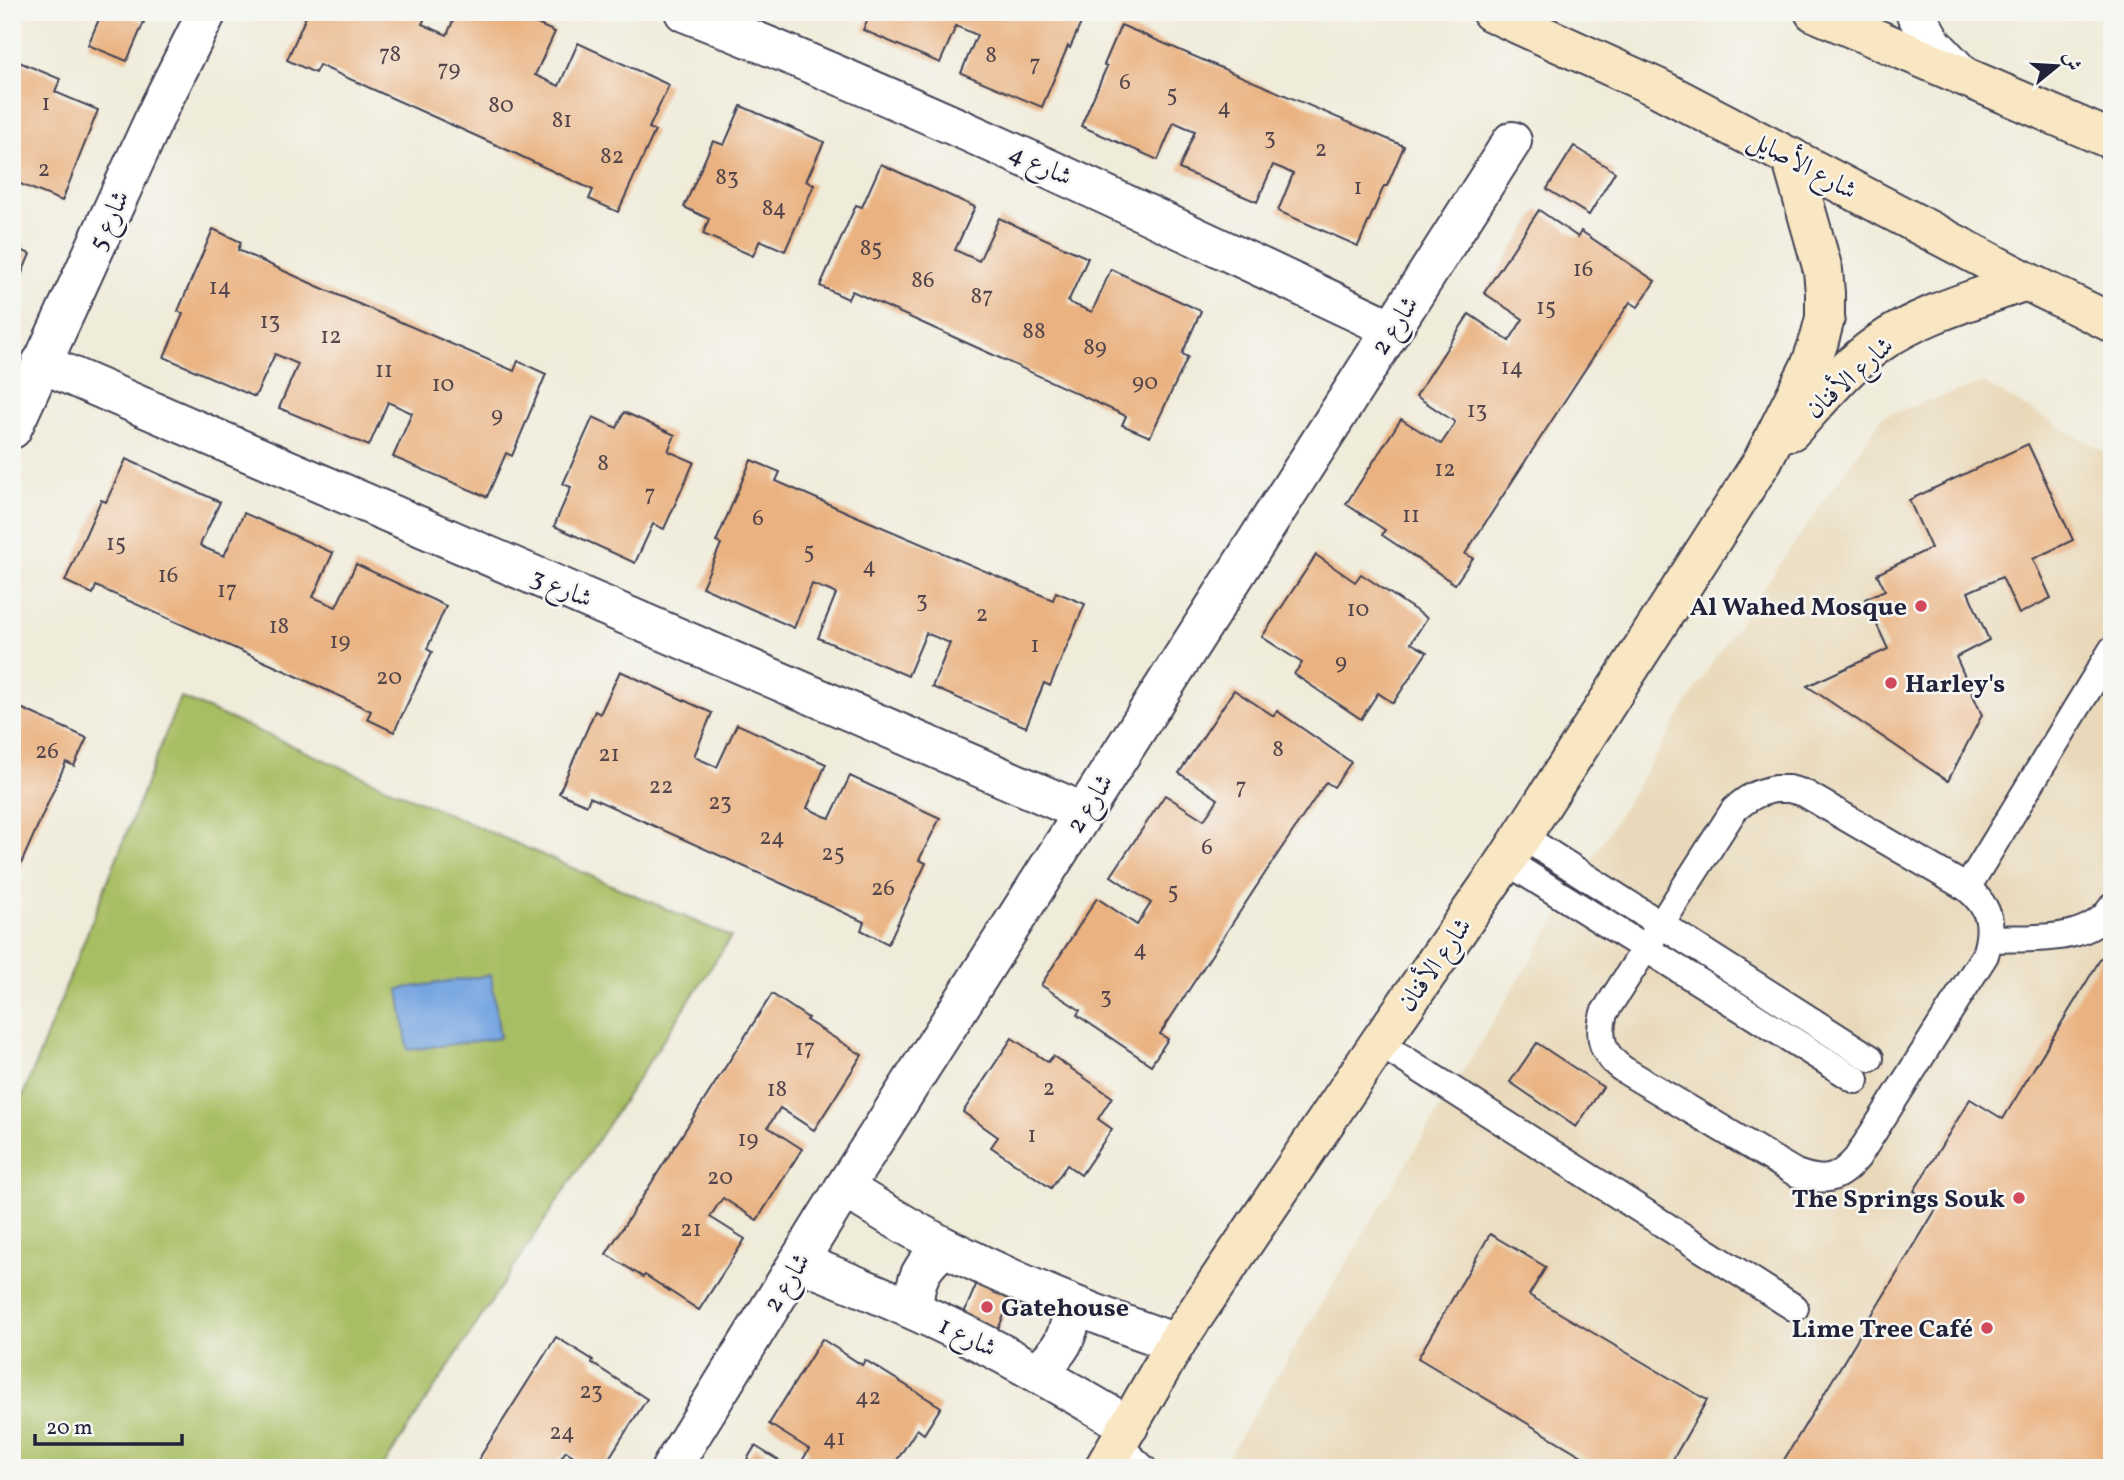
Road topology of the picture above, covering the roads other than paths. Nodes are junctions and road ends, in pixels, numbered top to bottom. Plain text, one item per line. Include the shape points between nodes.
1 (207, 12) edge
2 (684, 12) edge
3 (1491, 12) edge
4 (1814, 12) edge
5 (1915, 12) edge
6 (1962, 75) junction
7 (2112, 140) edge
8 (1512, 141) dead end
9 (1791, 157) junction
10 (2026, 281) junction
11 (2112, 323) edge
12 (1392, 329) junction
13 (41, 363) junction
14 (12, 429) edge
15 (1762, 460) junction
16 (2112, 650) edge
17 (1083, 812) junction
18 (1514, 849) junction
19 (1967, 888) junction
20 (2112, 906) edge
21 (1660, 924) junction
22 (1990, 939) junction
23 (1645, 948) junction
24 (1379, 1043) junction
25 (1870, 1058) dead end
26 (1856, 1080) dead end
27 (844, 1188) junction
28 (945, 1247) junction
29 (799, 1262) junction
30 (1073, 1306) junction
31 (1796, 1308) dead end
32 (914, 1310) junction
33 (1176, 1343) junction
34 (1037, 1372) junction
35 (1124, 1452) edge
36 (671, 1468) edge

1 - 13 street, شارع 5
2 - 12 street, شارع 4 via 1019,154
3 - 9 street, شارع الأصايل via 1658,88
4 - 6 street
5 - 6 street via 1932,43
6 - 7 street
8 - 12 street, شارع 2
9 - 10 street, شارع الأصايل
9 - 15 street, شارع الأفنان via 1823,270 1825,318 1811,364
10 - 11 street, شارع الأصايل
10 - 15 street, شارع الأفنان via 1938,313 1878,344
12 - 17 street, شارع 2
13 - 14 street, شارع 5
13 - 17 street, شارع 3
15 - 18 street, شارع الأفنان
16 - 19 lane
17 - 27 street, شارع 2
18 - 21 lane
18 - 23 lane
18 - 24 street, شارع الأفنان
19 - 21 lane via 1804,793 1774,789 1759,792 1734,810
19 - 22 lane via 1986,908
20 - 22 lane via 2093,925 2076,933
21 - 23 lane
21 - 25 lane
22 - 23 lane via 1985,955 1857,1158 1846,1171 1830,1179 1796,1173 1613,1063 1601,1039 1604,1013
23 - 26 lane
24 - 31 lane
24 - 33 street, شارع الأفنان
27 - 28 street
27 - 29 street, شارع 2
28 - 30 street
28 - 32 street via 919,1273
29 - 32 street, شارع 1
29 - 36 street, شارع 2
30 - 33 street
30 - 34 street via 1064,1344
32 - 34 street, شارع 1
33 - 35 street, شارع الأفنان
34 - 35 street, شارع 1

